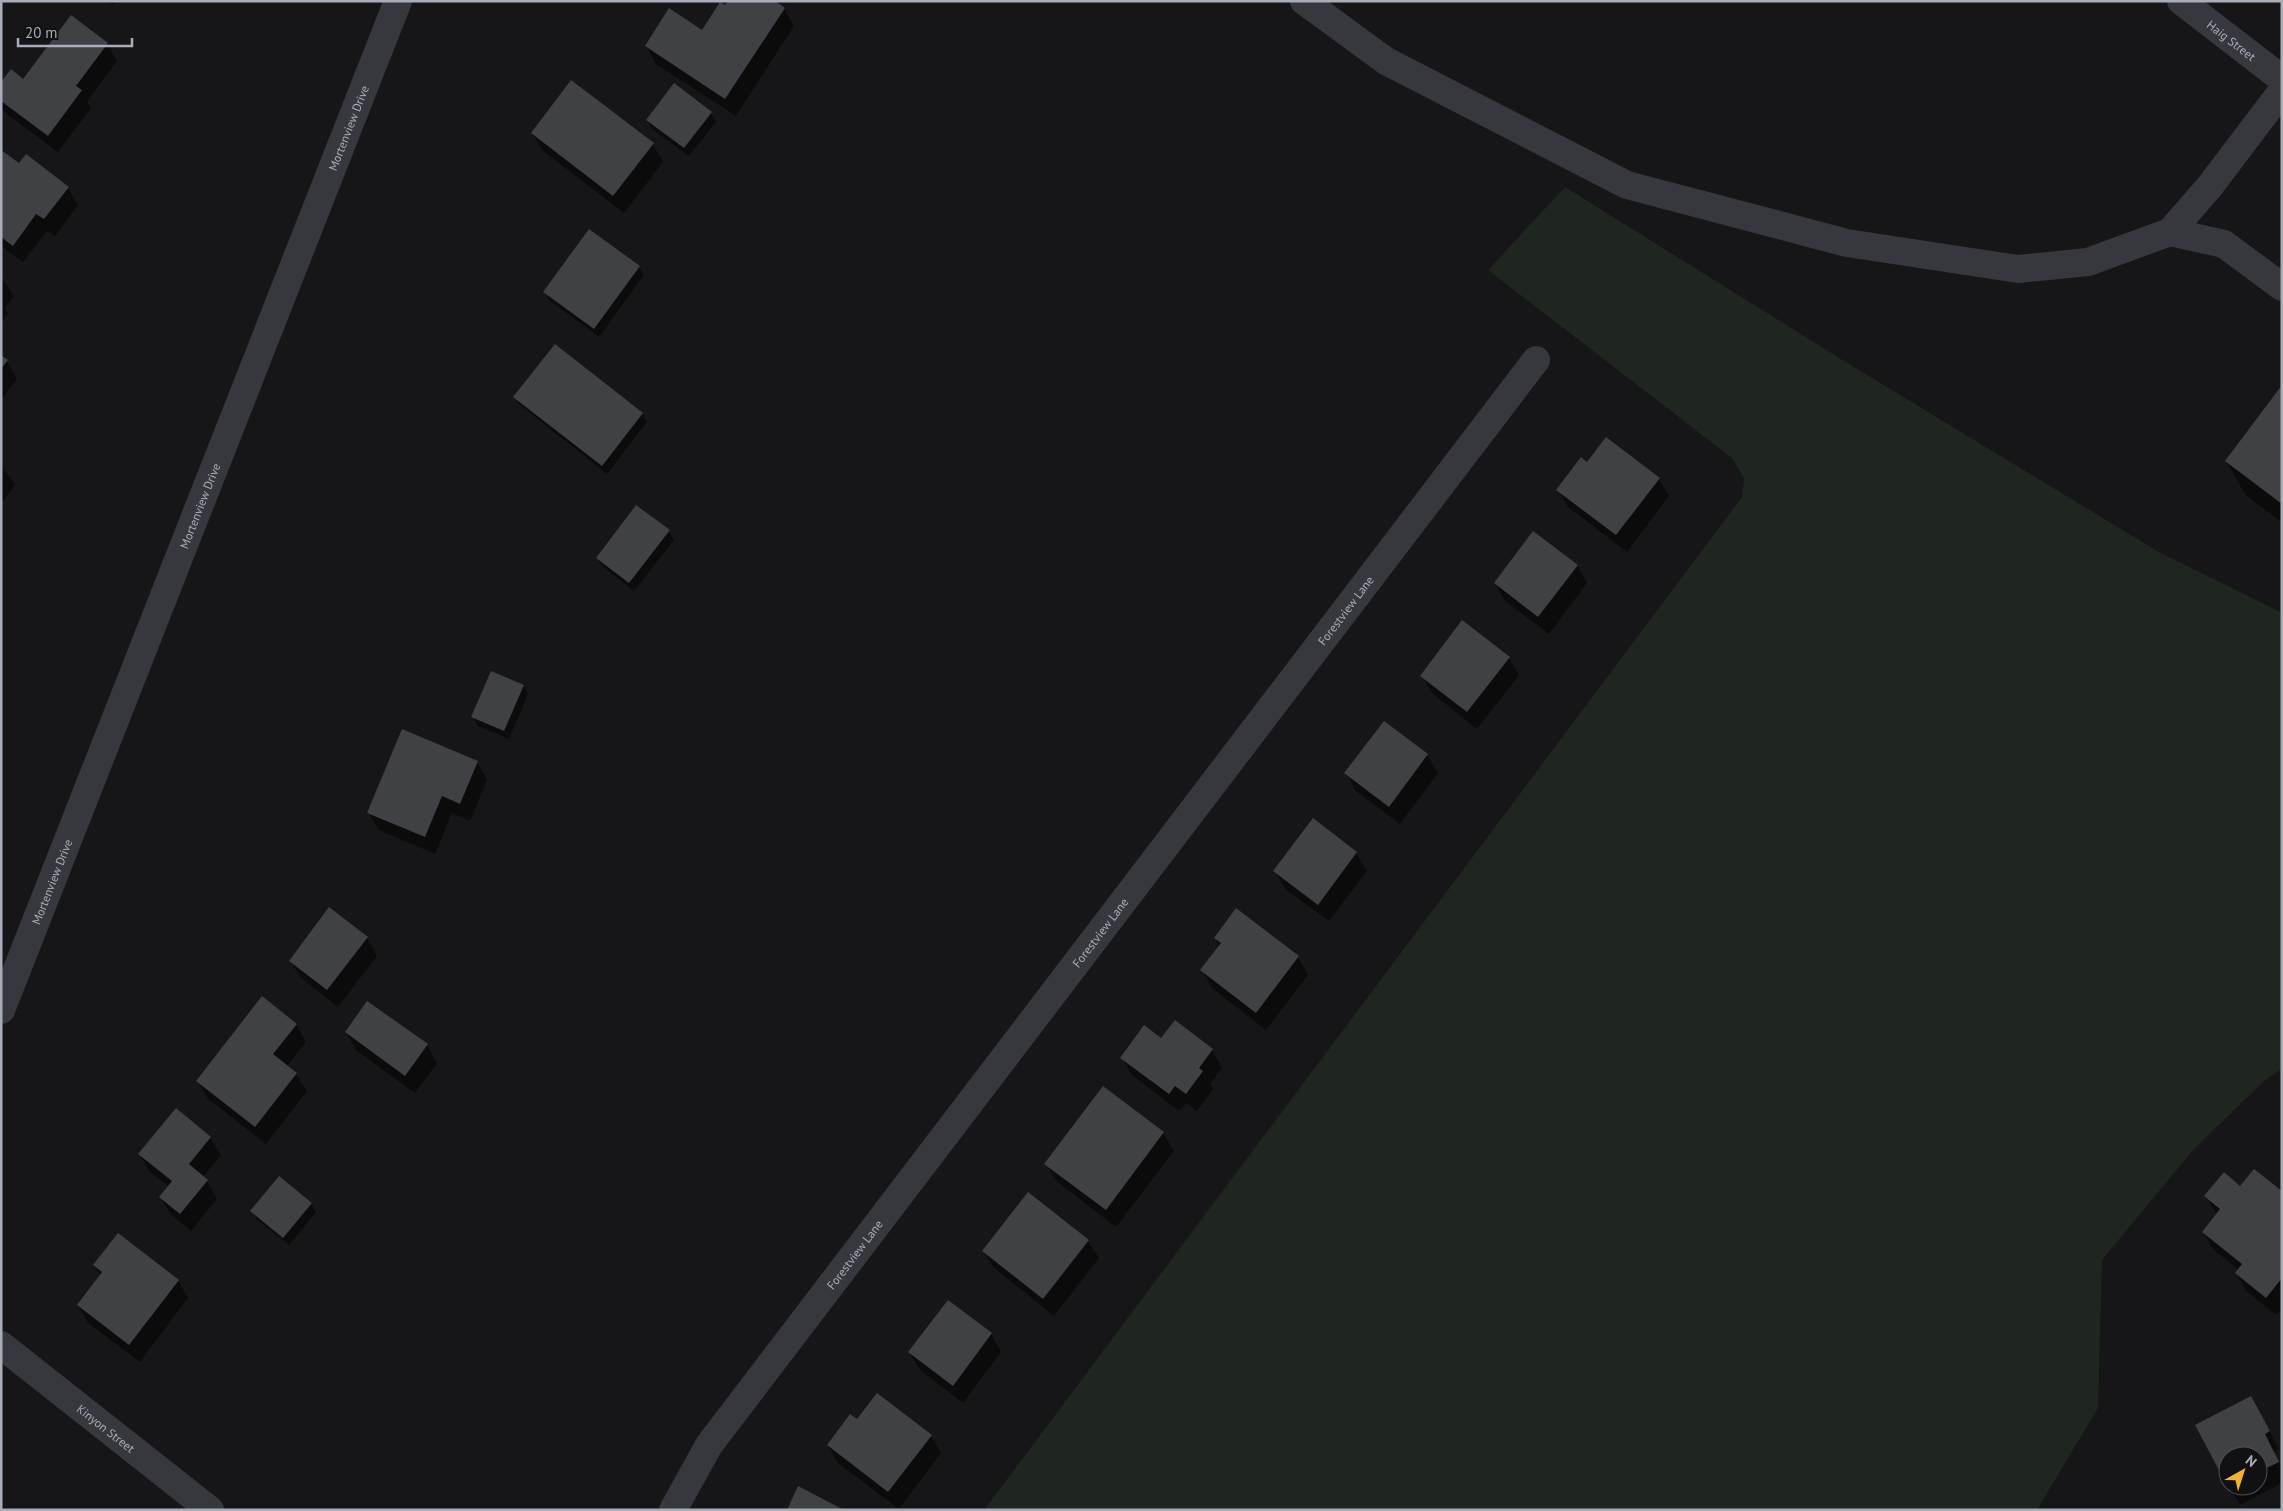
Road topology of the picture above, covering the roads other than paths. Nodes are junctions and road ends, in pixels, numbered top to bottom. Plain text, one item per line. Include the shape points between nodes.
1 (398, 1) edge
2 (1304, 1) edge
3 (2181, 1) edge
4 (2282, 79) edge
5 (2282, 91) edge
6 (2170, 232) junction
7 (2282, 287) edge
8 (1536, 360) dead end
9 (1, 1010) edge
10 (1, 1346) edge
11 (210, 1510) edge
12 (673, 1510) edge

1 - 9 street, Mortenview Drive
2 - 6 street via 1386,61 1627,185 1847,244 2018,269 2088,262
3 - 4 street, Haig Street
5 - 6 street via 2210,186
6 - 7 street via 2224,244
8 - 12 street, Forestview Lane via 715,1438
10 - 11 street, Kinyon Street

